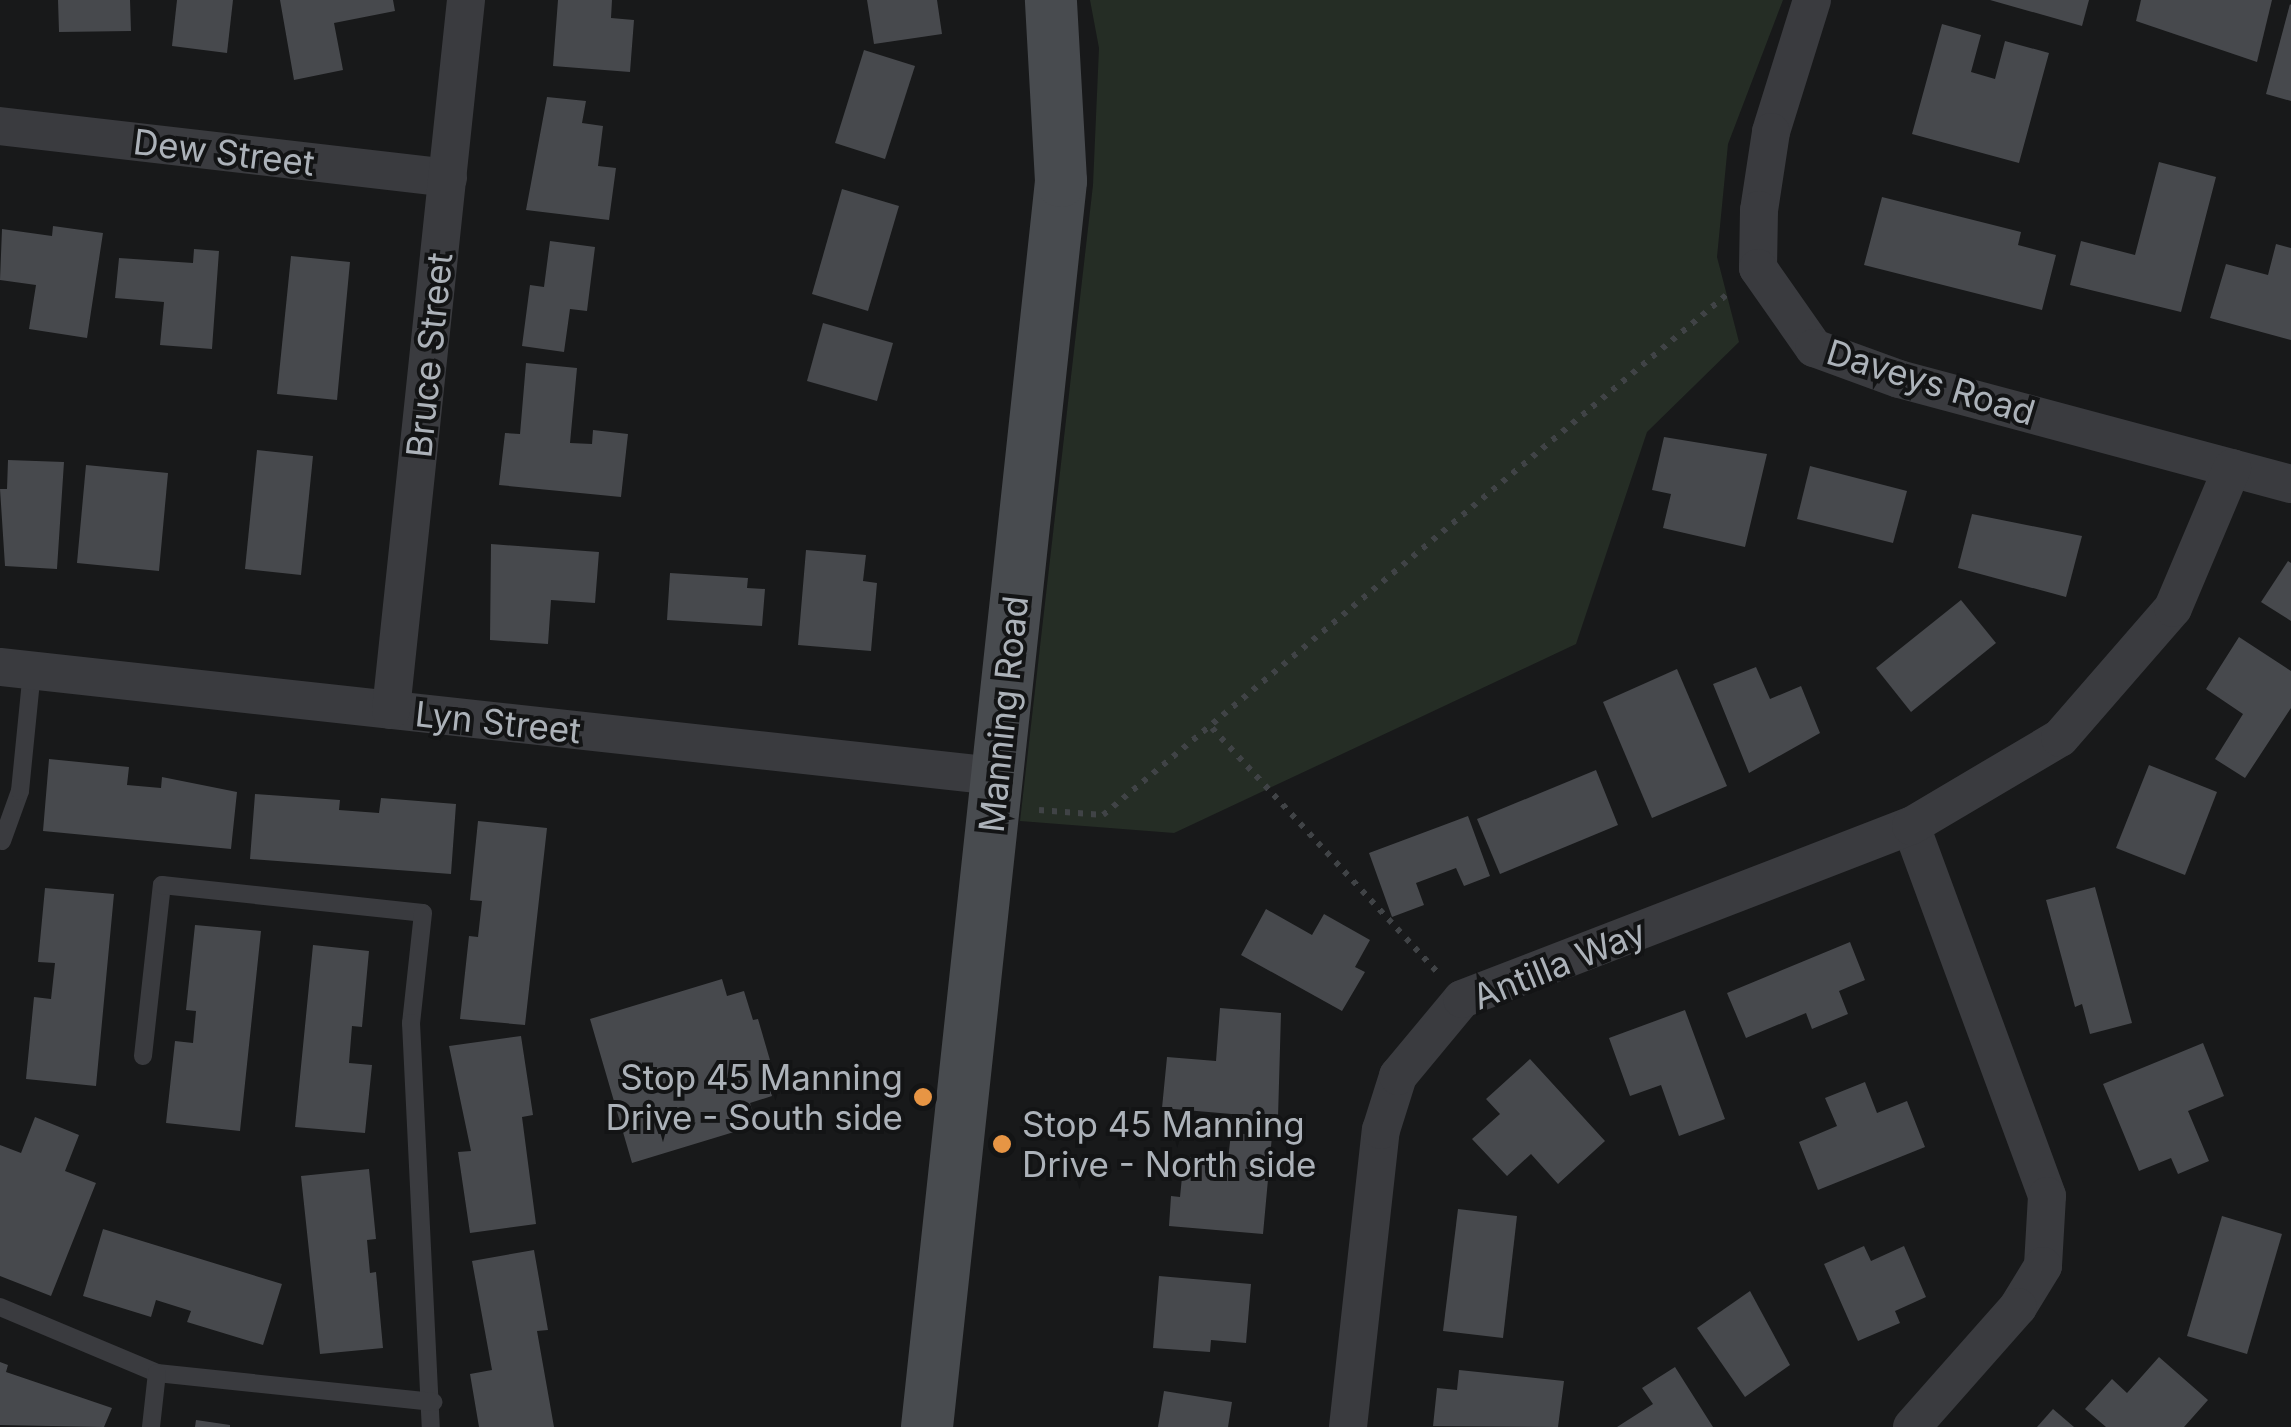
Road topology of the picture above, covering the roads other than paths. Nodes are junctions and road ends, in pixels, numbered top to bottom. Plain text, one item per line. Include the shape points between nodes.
1 (466, 0) edge
2 (1051, 0) edge
3 (1812, 0) edge
4 (0, 126) edge
5 (448, 178) junction
6 (2232, 468) junction
7 (2291, 484) edge
8 (16, 669) edge
9 (392, 710) junction
10 (994, 791) junction
11 (1911, 826) junction
12 (0, 844) edge
13 (144, 1056) dead end
14 (0, 1307) edge
15 (157, 1373) junction
16 (432, 1402) junction
17 (151, 1427) edge
18 (431, 1427) edge
19 (927, 1427) edge
20 (1348, 1427) edge
21 (1912, 1427) edge

1 - 5 street, Bruce Street
2 - 10 street, Manning Road via 1060,181
3 - 6 street, Daveys Road via 1772,132 1758,210 1758,268 1814,348 1899,378
4 - 5 street, Dew Street
5 - 9 street, Bruce Street
6 - 7 street, Daveys Road
6 - 11 street, Antilla Way via 2173,608 2060,738
8 - 9 street, Lyn Street
8 - 12 lane via 20,792
9 - 10 street, Lyn Street
10 - 19 street, Manning Road
11 - 20 street, Antilla Way via 1462,1000 1398,1076 1381,1130
11 - 21 street via 2047,1196 2043,1266 2018,1307
13 - 16 lane via 162,885 423,912 411,1023
14 - 15 lane
15 - 16 lane
15 - 17 lane
16 - 18 lane

